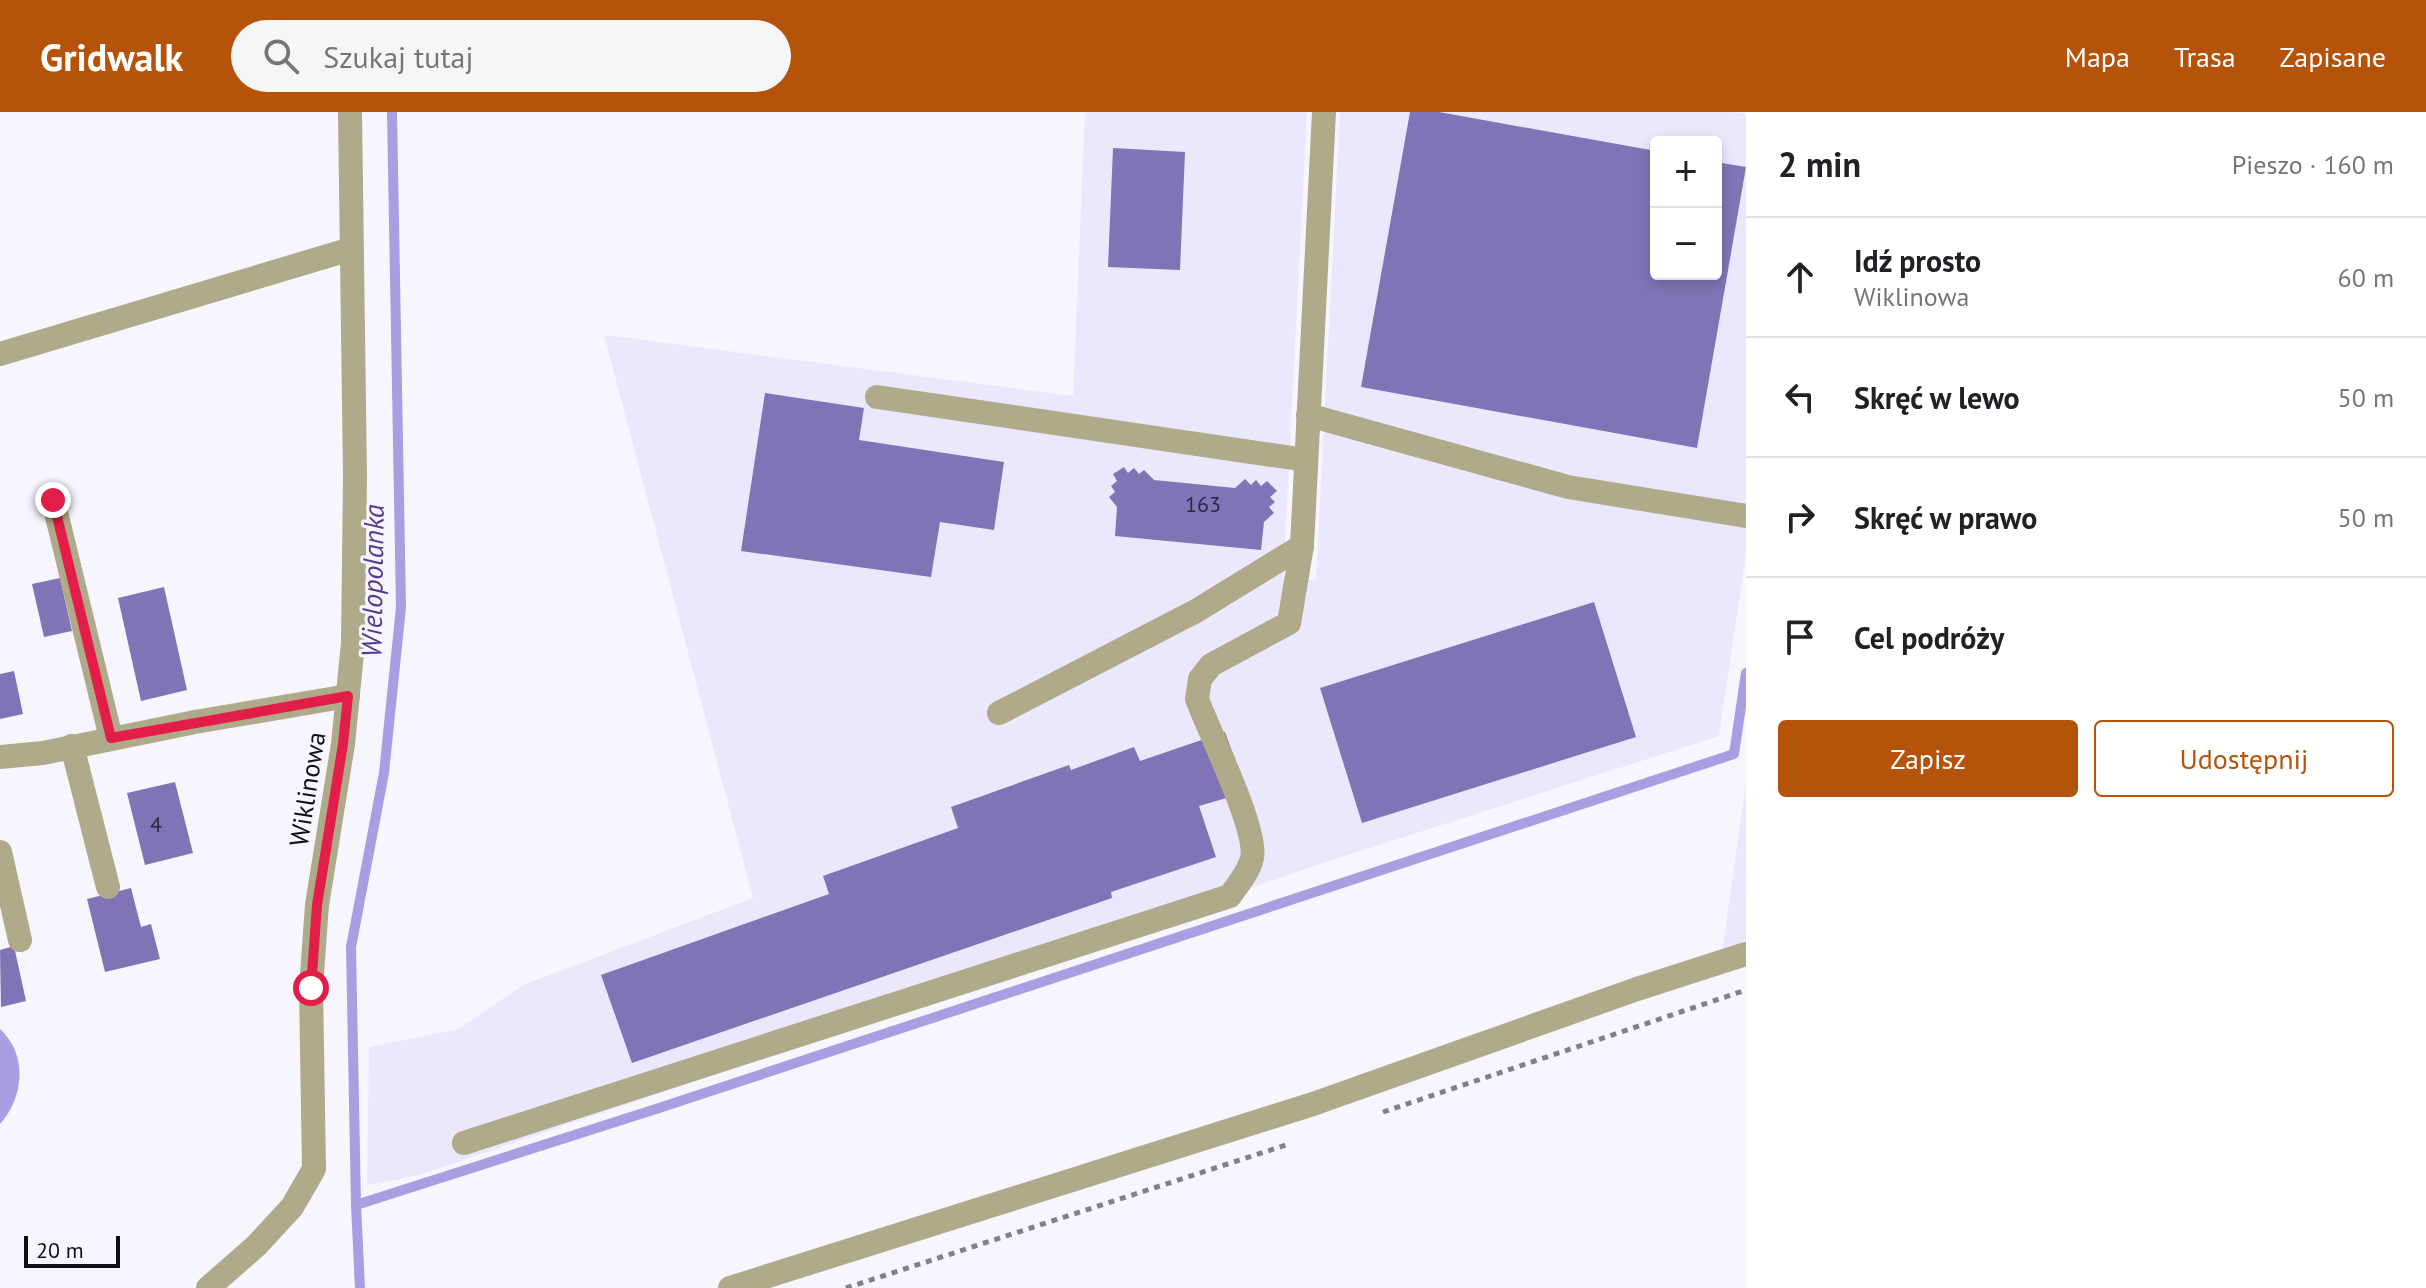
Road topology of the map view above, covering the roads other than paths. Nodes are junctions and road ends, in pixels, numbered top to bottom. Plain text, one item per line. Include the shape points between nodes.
1 (350, 112) edge
2 (1324, 112) edge
3 (351, 249) junction
4 (0, 354) edge
5 (877, 397) dead end
6 (1308, 415) junction
7 (1306, 460) junction
8 (53, 500) dead end
9 (1746, 516) edge
10 (1302, 546) junction
11 (348, 696) junction
12 (999, 713) dead end
13 (111, 738) junction
14 (72, 746) junction
15 (0, 757) edge
16 (0, 852) edge
17 (108, 887) dead end
18 (20, 940) dead end
19 (1746, 954) edge
20 (464, 1143) dead end
21 (208, 1288) edge
22 (730, 1288) edge

1 - 3 street, Wiklinowa
2 - 6 street
3 - 4 street
3 - 11 street, Wiklinowa via 355,477
5 - 7 street
6 - 7 street
6 - 9 street via 1568,487
7 - 10 street
8 - 13 street
10 - 12 street via 1196,611
10 - 20 street via 1289,623 1211,665 1200,679 1197,699 1251,830 1253,856 1230,896
11 - 13 street
11 - 21 street, Wiklinowa via 317,905 311,988 314,1169 292,1207
13 - 14 street
14 - 15 street
14 - 17 street
16 - 18 street
19 - 22 street via 1313,1104

